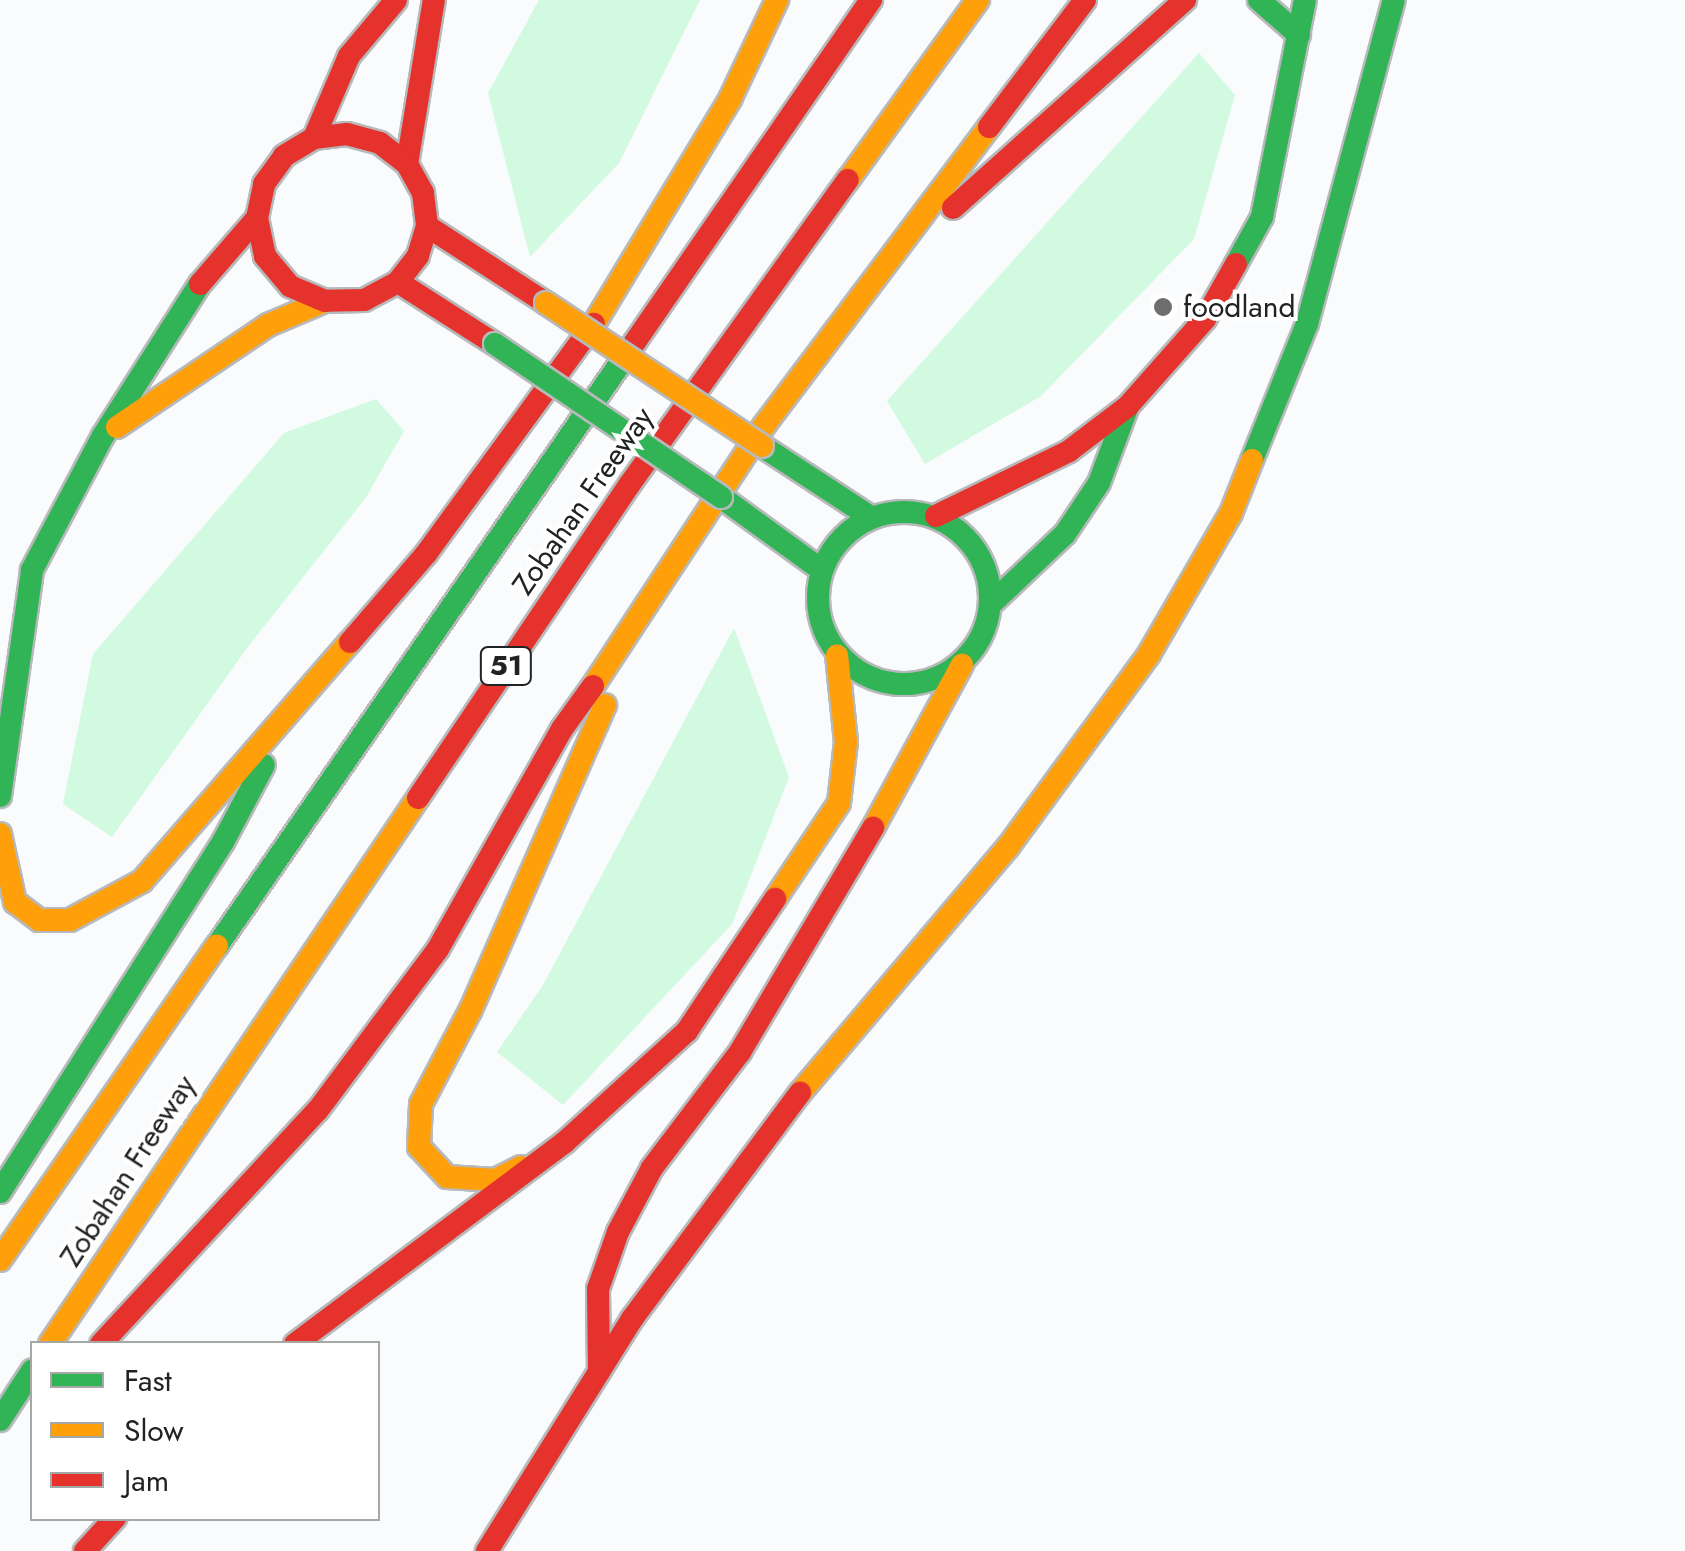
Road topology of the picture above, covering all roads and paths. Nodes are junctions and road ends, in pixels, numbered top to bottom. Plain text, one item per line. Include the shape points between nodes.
1 (396, 0) edge
2 (434, 0) edge
3 (871, 0) edge
4 (978, 0) edge
5 (1085, 0) edge
6 (1185, 0) edge
7 (1258, 0) edge
8 (1305, 0) edge
9 (1394, 0) edge
10 (777, 1) edge
11 (1299, 36) junction
12 (314, 138) junction
13 (407, 164) junction
14 (257, 218) junction
15 (427, 226) junction
16 (898, 254) junction
17 (398, 282) junction
18 (325, 301) junction
19 (1128, 406) junction
20 (103, 436) junction
21 (936, 516) junction
22 (872, 518) junction
23 (820, 569) junction
24 (992, 602) junction
25 (646, 612) junction
26 (837, 655) junction
27 (962, 664) junction
28 (307, 684) junction
29 (0, 796) edge
30 (0, 834) edge
31 (565, 1142) junction
32 (0, 1192) edge
33 (0, 1260) edge
34 (52, 1341) edge
35 (104, 1341) edge
36 (299, 1341) edge
37 (30, 1374) edge
38 (599, 1374) junction
39 (30, 1415) edge
40 (0, 1420) edge
41 (0, 1446) edge
42 (112, 1521) edge
43 (84, 1551) edge
44 (487, 1551) edge

1 - 12 main road via 349,56
2 - 13 main road
3 - 33 main road, Zobahan Freeway
4 - 34 main road, Zobahan Freeway / 51 via 630,484
5 - 16 main road
6 - 16 main road via 1123,49 1041,136
7 - 11 main road
8 - 11 main road
9 - 38 main road via 1306,324 1231,513 1149,654 1019,831 834,1046 632,1319
10 - 28 main road via 730,100 587,335 426,554
11 - 19 main road via 1262,218 1205,319
12 - 13 main road via 347,134 380,143
12 - 14 main road via 284,156 264,184
13 - 15 main road via 423,193
14 - 18 main road via 265,256 290,286
14 - 20 main road via 211,268
15 - 17 main road via 418,256
15 - 22 main road, bridge
16 - 25 main road via 762,428
17 - 18 main road via 364,300
17 - 23 main road, bridge
18 - 20 main road via 268,325
19 - 21 main road via 1069,451
19 - 24 main road via 1100,483 1066,534
20 - 29 main road via 32,570
21 - 22 main road via 888,511
21 - 24 main road via 971,540 991,582
22 - 23 main road via 846,531
23 - 26 main road via 816,614
24 - 27 main road via 988,626
25 - 31 main road via 471,1009 421,1104 419,1147 447,1177 495,1180
25 - 35 main road via 562,730 438,949 318,1110
26 - 27 main road via 874,681 920,684
26 - 31 main road via 846,742 839,802 687,1031
27 - 38 main road via 842,886 740,1052 652,1168 618,1232 598,1289
28 - 30 main road via 142,880 70,920 39,920 15,902
28 - 32 main road via 223,842
31 - 36 main road
37 - 40 main road
38 - 44 main road
39 - 41 main road
42 - 43 main road

